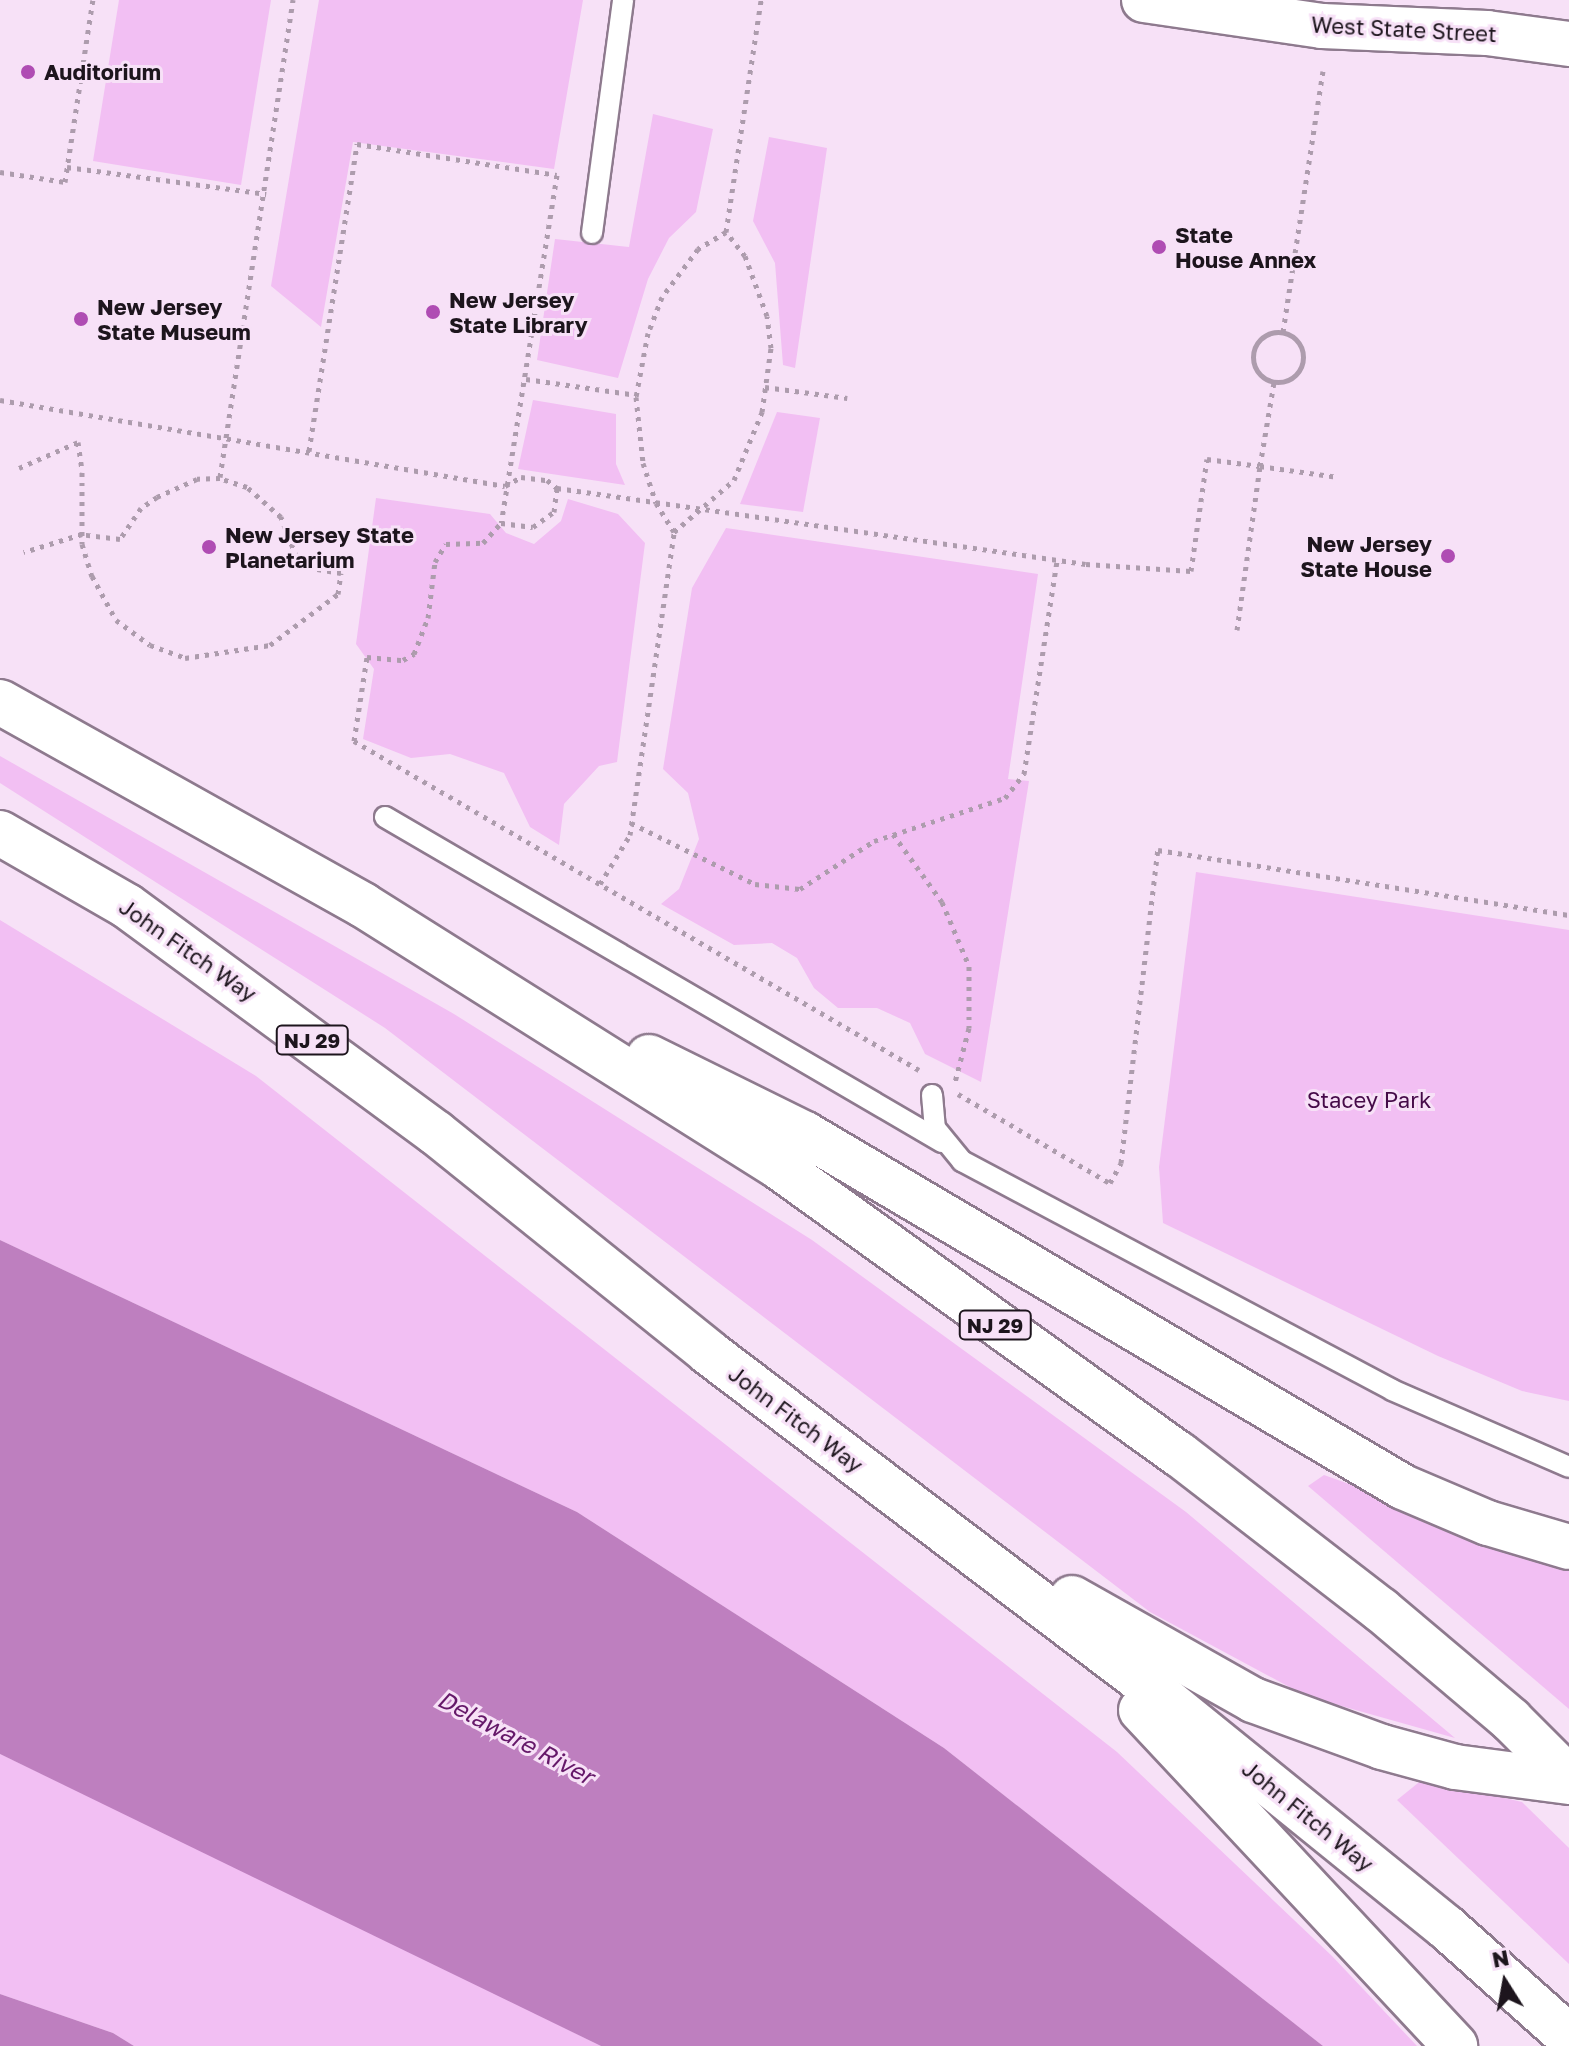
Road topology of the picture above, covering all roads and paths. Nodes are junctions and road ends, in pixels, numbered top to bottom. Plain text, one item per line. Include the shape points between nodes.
1 (93, 0) edge
2 (293, 0) edge
3 (623, 0) edge
4 (761, 0) edge
5 (1144, 0) edge
6 (1569, 44) edge
7 (1323, 71) dead end
8 (67, 167) junction
9 (0, 172) edge
10 (266, 194) junction
11 (726, 232) junction
12 (592, 233) dead end
13 (1283, 332) junction
14 (526, 379) junction
15 (1274, 382) junction
16 (765, 387) junction
17 (637, 395) junction
18 (847, 398) dead end
19 (0, 400) edge
20 (228, 436) junction
21 (309, 451) junction
22 (1260, 466) junction
23 (19, 468) dead end
24 (1338, 477) dead end
25 (220, 478) junction
26 (505, 486) junction
27 (557, 488) junction
28 (656, 503) junction
29 (703, 511) junction
30 (501, 523) junction
31 (674, 532) junction
32 (82, 534) junction
33 (24, 552) dead end
34 (1057, 560) junction
35 (1237, 630) dead end
36 (0, 702) edge
37 (385, 817) dead end
38 (631, 823) junction
39 (0, 833) edge
40 (893, 834) junction
41 (600, 884) junction
42 (1569, 915) edge
43 (456, 962) junction
44 (926, 1074) dead end
45 (936, 1089) joint
46 (953, 1090) junction
47 (945, 1144) junction
48 (840, 1452) junction
49 (1569, 1467) edge
50 (1569, 1547) edge
51 (1048, 1608) junction
52 (1569, 1780) edge
53 (1569, 2037) edge
54 (1455, 2046) edge

1 - 8 path
2 - 10 path
3 - 12 lane
4 - 11 path
5 - 6 main road, West State Street via 1322,26 1487,33
7 - 13 path
8 - 9 path via 65,182
8 - 10 path
10 - 20 path
11 - 16 path via 745,256 767,316 771,348
11 - 17 path via 698,249 662,297 648,333
13 - 15 path via 1302,346 1303,363 1293,377
13 - 15 path via 1266,334 1253,353 1256,370
14 - 17 path
14 - 21 path via 557,175 357,144
14 - 26 path
15 - 22 path
16 - 18 path
16 - 29 path via 749,452 734,480
17 - 28 path via 636,428
19 - 20 path
20 - 21 path
20 - 25 path
21 - 26 path
22 - 24 path
22 - 34 path via 1207,459 1191,571
22 - 35 path
23 - 32 path via 78,442
25 - 32 path via 197,479 157,497 141,508 120,539
25 - 32 path via 247,487 281,517 300,566 341,573 338,594 270,645 185,658 150,645 116,620 92,576
26 - 27 path via 521,477 547,480
26 - 30 path
27 - 28 path
27 - 30 path via 554,512 533,527
28 - 29 path
28 - 31 path
29 - 31 path
29 - 34 path
30 - 41 path via 491,540 456,541 439,551 428,618 414,654 403,660 367,657 354,741
31 - 38 path
32 - 33 path
34 - 40 path via 1024,774 1005,798
36 - 43 main road, NJ 29 via 156,786
37 - 47 lane
38 - 40 path via 726,873 779,890 815,882
38 - 41 path via 630,835
39 - 48 main road, John Fitch Way / NJ 29 via 127,906 245,989
40 - 46 path via 942,902 969,966 969,1028
41 - 44 path
42 - 46 path via 1158,850 1121,1163 1110,1183
43 - 50 main road via 805,1134 1403,1487 1488,1523
43 - 52 main road, NJ 29 via 779,1167 1179,1454 1511,1720
45 - 46 path
45 - 47 lane via 930,1113
47 - 49 lane via 962,1161 1202,1292 1477,1431
48 - 51 main road, John Fitch Way / NJ 29
48 - 52 main road via 1096,1613 1253,1700 1455,1767
51 - 53 main road, John Fitch Way / NJ 29 via 1446,1927
51 - 54 main road

